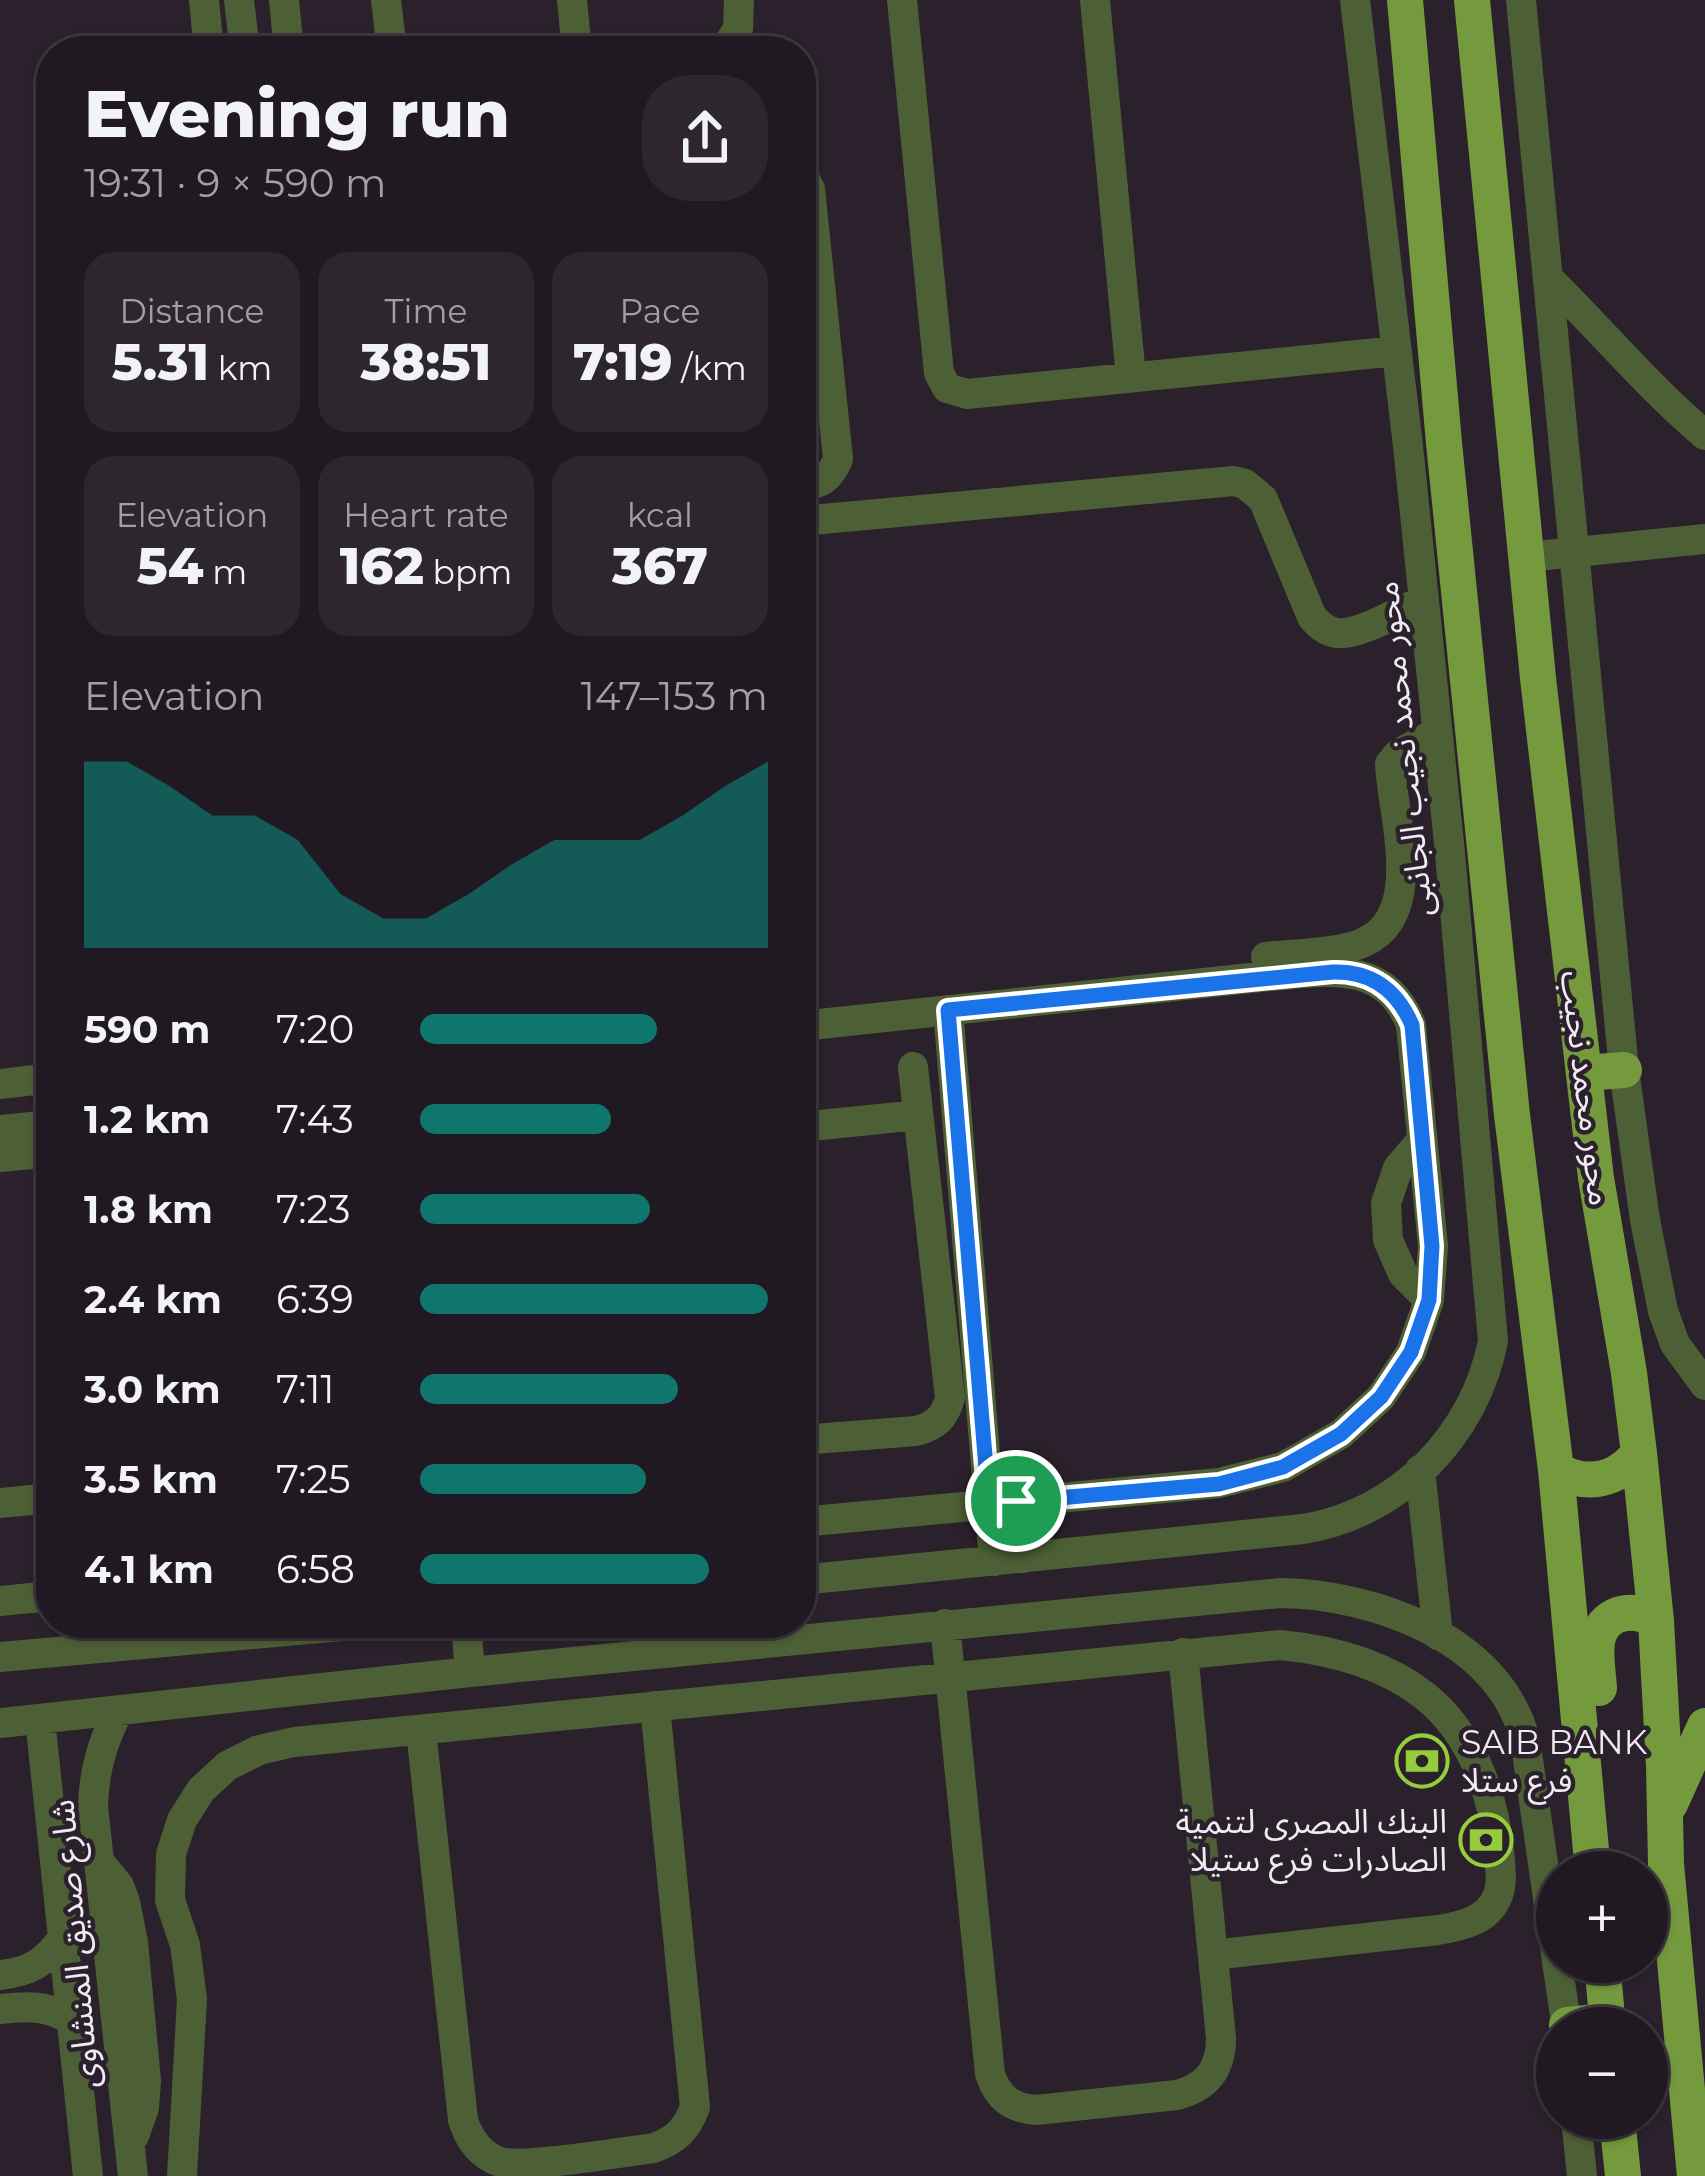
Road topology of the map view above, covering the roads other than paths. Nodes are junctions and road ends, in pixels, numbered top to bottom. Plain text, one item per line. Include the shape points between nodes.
1 (205, 0) edge
2 (239, 0) edge
3 (284, 0) edge
4 (386, 0) edge
5 (572, 0) edge
6 (739, 0) edge
7 (902, 0) edge
8 (1095, 0) edge
9 (1355, 0) edge
10 (1521, 0) edge
11 (1474, 4) edge
12 (1404, 7) edge
13 (208, 36) edge
14 (243, 36) edge
15 (288, 36) edge
16 (390, 36) edge
17 (576, 36) edge
18 (734, 36) edge
19 (816, 247) edge
20 (1548, 278) junction
21 (1397, 351) junction
22 (1131, 377) junction
23 (1705, 435) edge
24 (1426, 444) junction
25 (816, 485) edge
26 (816, 520) edge
27 (1705, 538) edge
28 (1574, 552) junction
29 (1527, 557) junction
30 (1424, 600) junction
31 (1437, 732) junction
32 (1468, 851) junction
33 (816, 1004) edge
34 (948, 1010) junction
35 (816, 1024) edge
36 (913, 1067) dead end
37 (1624, 1070) junction
38 (1584, 1073) junction
39 (36, 1080) edge
40 (0, 1084) edge
41 (918, 1115) junction
42 (816, 1125) edge
43 (36, 1126) edge
44 (0, 1130) edge
45 (1422, 1140) junction
46 (36, 1153) edge
47 (0, 1157) edge
48 (1429, 1300) junction
49 (1705, 1385) edge
50 (816, 1439) edge
51 (1639, 1453) junction
52 (1420, 1470) junction
53 (1556, 1471) junction
54 (36, 1499) edge
55 (1002, 1502) junction
56 (0, 1503) edge
57 (816, 1521) edge
58 (1009, 1559) junction
59 (816, 1578) edge
60 (36, 1597) edge
61 (0, 1601) edge
62 (1656, 1621) junction
63 (945, 1624) junction
64 (1438, 1635) junction
65 (816, 1637) edge
66 (212, 1638) edge
67 (467, 1638) edge
68 (806, 1638) edge
69 (1183, 1653) junction
70 (0, 1658) edge
71 (470, 1672) junction
72 (950, 1676) junction
73 (655, 1706) junction
74 (119, 1710) junction
75 (40, 1719) junction
76 (0, 1723) edge
77 (1705, 1726) edge
78 (421, 1730) junction
79 (1582, 1753) junction
80 (96, 1767) junction
81 (45, 1771) junction
82 (1665, 1818) junction
83 (1540, 1851) edge
84 (1591, 1851) edge
85 (98, 1859) junction
86 (62, 1939) junction
87 (1214, 1955) junction
88 (0, 1976) edge
89 (192, 1999) junction
90 (138, 2002) junction
91 (0, 2009) edge
92 (71, 2020) junction
93 (1578, 2139) edge
94 (1619, 2139) edge
95 (131, 2162) edge
96 (88, 2176) edge
97 (182, 2176) edge
98 (1582, 2176) edge
99 (1623, 2176) edge
100 (1695, 2176) edge

1 - 13 street
2 - 14 street
3 - 15 street
4 - 16 street
5 - 17 street
6 - 18 street
7 - 22 street via 943,382 967,394
8 - 22 street
9 - 21 street, محور محمد نجيب الجانبى
10 - 20 street
11 - 29 main road, محور محمد نجيب
12 - 24 main road
19 - 25 street via 838,459
20 - 23 street
20 - 28 street
21 - 22 street
21 - 24 street, محور محمد نجيب الجانبى
24 - 30 street, محور محمد نجيب الجانبى
24 - 32 main road
26 - 30 street via 1234,481 1263,500 1324,629 1349,633
27 - 28 street
28 - 29 street
28 - 37 street
29 - 38 main road, محور محمد نجيب
30 - 31 street, محور محمد نجيب الجانبى
31 - 32 street, محور محمد نجيب الجانبى
31 - 33 street via 1390,764 1402,887 1392,918 1369,940 1338,950
32 - 52 street, محور محمد نجيب الجانبى via 1493,1341 1473,1404
32 - 53 main road via 1512,1114
34 - 35 street
34 - 45 street via 1260,977 1363,975 1389,989 1412,1025
34 - 55 street
36 - 41 street
37 - 38 main road
37 - 49 street via 1663,1311
38 - 51 main road, محور محمد نجيب
39 - 40 street
41 - 42 street
41 - 50 street via 947,1410 916,1431
43 - 44 street
45 - 48 street
45 - 48 street via 1398,1168 1386,1203 1388,1240 1403,1274
46 - 47 street
48 - 55 street via 1411,1352 1381,1397 1341,1434 1283,1467 1219,1484
51 - 53 main road via 1601,1480
51 - 62 main road, محور محمد نجيب
52 - 58 street, محور محمد نجيب الجانبى via 1376,1505 1322,1526
52 - 64 street
53 - 79 main road
54 - 56 street
55 - 57 street
55 - 58 street
58 - 59 street, محور محمد نجيب الجانبى
60 - 61 street
62 - 79 main road via 1623,1613 1602,1628 1600,1727
62 - 82 main road, محور محمد نجيب
63 - 64 street via 1293,1593 1360,1602
63 - 65 street
63 - 72 street
64 - 83 street via 1495,1681 1513,1707
66 - 70 street
67 - 71 street
68 - 71 street
69 - 72 street
69 - 87 street
69 - 87 street via 1318,1648 1393,1676 1425,1696 1466,1745 1487,1790 1499,1849 1498,1895 1467,1925
71 - 74 street
72 - 73 street
72 - 87 street via 990,2074 1005,2102 1036,2110 1177,2095 1206,2082 1221,2054
73 - 78 street
73 - 78 street via 695,2107 681,2133 654,2148 512,2164 485,2155 464,2120
74 - 75 street
74 - 80 street, شارع صديق المنشاوى
75 - 76 street
75 - 81 street, شارع صديق المنشاوى
77 - 82 main road
78 - 89 street via 259,1750 201,1790 182,1820 169,1877
79 - 84 main road
80 - 81 street via 65,1763
80 - 85 street, شارع صديق المنشاوى
81 - 86 street, شارع صديق المنشاوى
82 - 100 main road, محور محمد نجيب
85 - 90 street via 125,1901
85 - 95 street, شارع صديق المنشاوى
86 - 88 street via 34,1968
86 - 92 street, شارع صديق المنشاوى
89 - 90 street
89 - 97 street
90 - 95 street via 146,2096
91 - 92 street via 38,2006
92 - 96 street, شارع صديق المنشاوى
93 - 98 street
94 - 99 main road

